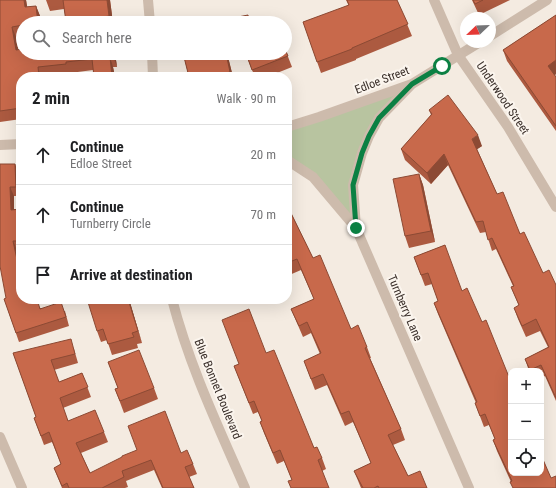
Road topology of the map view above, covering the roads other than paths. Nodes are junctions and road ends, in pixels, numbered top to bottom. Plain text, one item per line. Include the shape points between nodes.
1 (148, 0) edge
2 (434, 0) edge
3 (547, 0) edge
4 (149, 16) edge
5 (496, 32) edge
6 (471, 48) edge
7 (458, 56) junction
8 (152, 60) edge
9 (153, 72) edge
10 (412, 84) junction
11 (292, 125) edge
12 (16, 144) edge
13 (0, 145) edge
14 (292, 163) edge
15 (556, 207) edge
16 (356, 228) junction
17 (173, 304) edge
18 (0, 437) edge
19 (22, 488) edge
20 (245, 488) edge
21 (469, 488) edge

1 - 4 street
2 - 7 street, Underwood Street
3 - 5 street
6 - 7 street, Edloe Street
7 - 10 street, Edloe Street
7 - 15 street, Underwood Street via 508,127
8 - 9 street
10 - 11 street, Edloe Street
10 - 16 street via 379,118 362,153 353,185
12 - 13 street
14 - 16 street, Turnberry Lane via 314,177
16 - 21 street, Turnberry Lane
17 - 20 street, Blue Bonnet Boulevard via 194,370
18 - 19 street

